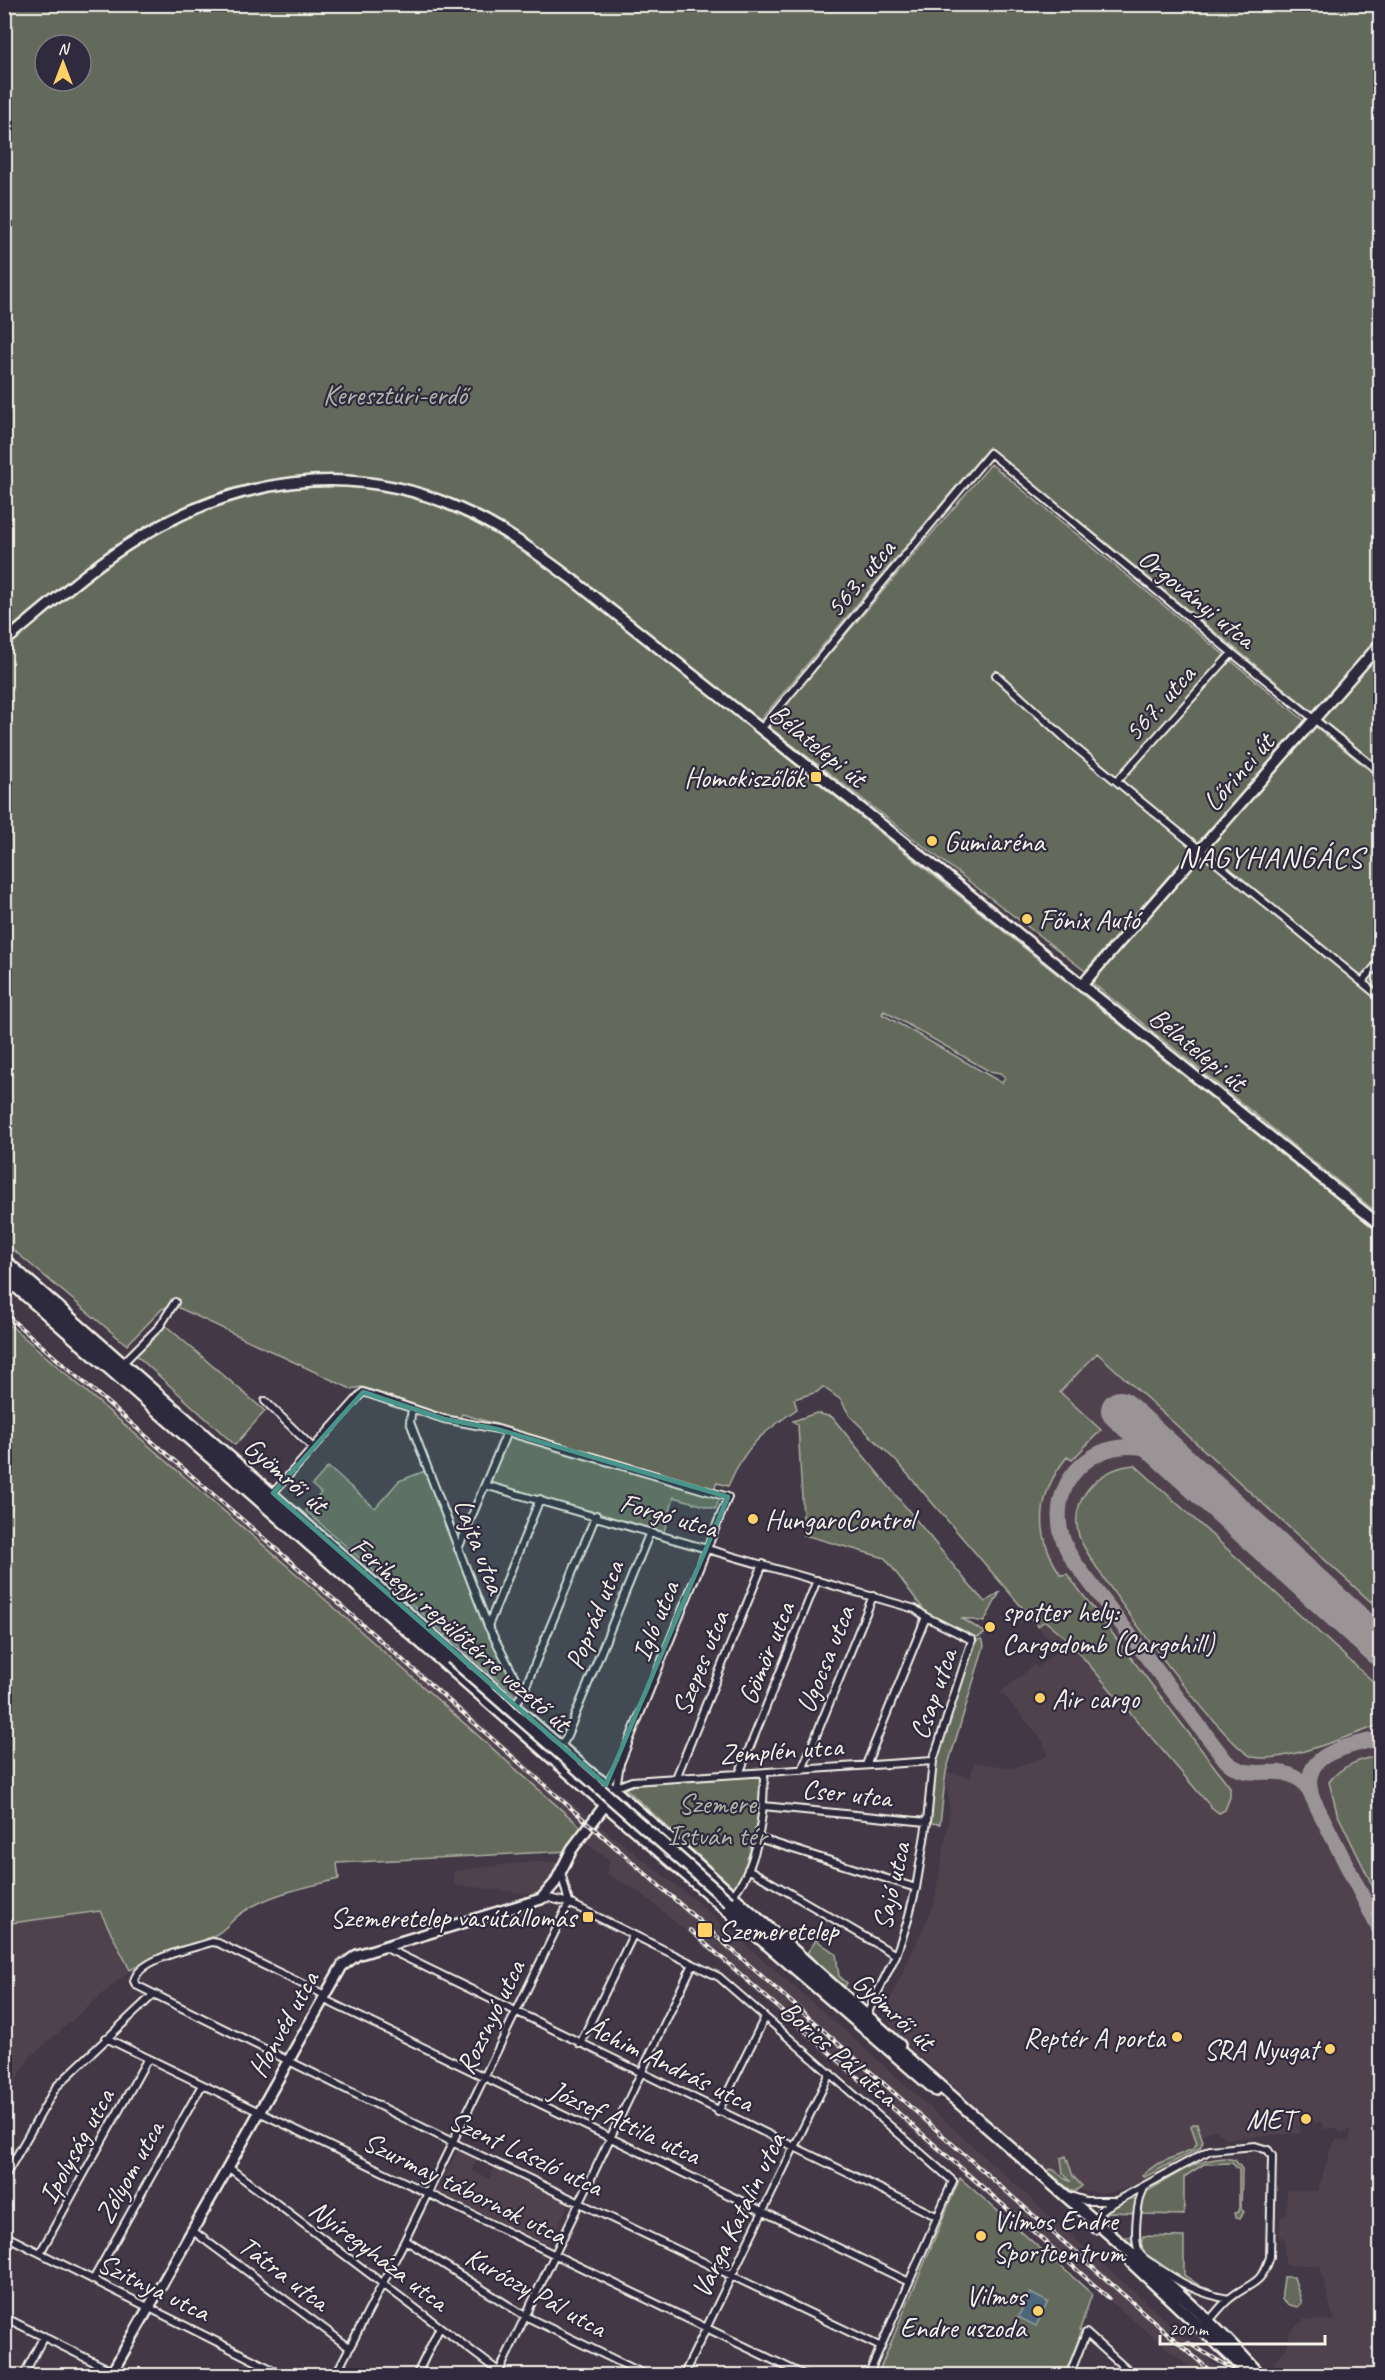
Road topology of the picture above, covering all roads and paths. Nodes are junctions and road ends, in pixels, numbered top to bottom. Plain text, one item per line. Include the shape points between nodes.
1 (990, 453) joint
2 (4, 642) edge
3 (1380, 644) edge
4 (1232, 653) junction
5 (996, 675) dead end
6 (1314, 719) junction
7 (761, 729) junction
8 (1380, 772) edge
9 (1117, 781) junction
10 (1200, 850) junction
11 (1380, 961) edge
12 (1362, 982) junction
13 (1082, 985) junction
14 (1380, 997) edge
15 (1380, 1225) edge
16 (4, 1258) edge
17 (4, 1268) edge
18 (4, 1277) edge
19 (175, 1302) dead end
20 (124, 1362) junction
21 (265, 1401) dead end
22 (412, 1409) junction
23 (507, 1432) junction
24 (313, 1448) junction
25 (485, 1485) junction
26 (273, 1493) junction
27 (540, 1500) junction
28 (596, 1515) junction
29 (650, 1532) junction
30 (707, 1548) junction
31 (458, 1549) junction
32 (763, 1564) junction
33 (818, 1580) junction
34 (873, 1596) junction
35 (926, 1617) junction
36 (488, 1626) junction
37 (972, 1640) joint
38 (523, 1693) junction
39 (515, 1705) junction
40 (561, 1746) junction
41 (933, 1761) junction
42 (866, 1765) junction
43 (802, 1770) junction
44 (764, 1773) junction
45 (739, 1774) junction
46 (615, 1775) junction
47 (676, 1778) junction
48 (632, 1781) junction
49 (612, 1787) junction
50 (763, 1806) junction
51 (602, 1808) junction
52 (927, 1822) junction
53 (758, 1838) junction
54 (748, 1869) junction
55 (561, 1872) junction
56 (916, 1888) junction
57 (541, 1899) junction
58 (730, 1899) junction
59 (569, 1903) junction
60 (633, 1935) junction
61 (384, 1947) junction
62 (896, 1955) junction
63 (693, 1964) junction
64 (154, 1994) junction
65 (324, 1997) junction
66 (515, 2012) junction
67 (867, 2014) junction
68 (765, 2017) junction
69 (106, 2038) junction
70 (580, 2044) junction
71 (148, 2058) junction
72 (288, 2062) junction
73 (641, 2073) junction
74 (830, 2073) junction
75 (484, 2078) junction
76 (202, 2085) junction
77 (938, 2088) junction
78 (718, 2112) junction
79 (260, 2113) junction
80 (610, 2138) junction
81 (452, 2142) junction
82 (795, 2148) junction
83 (228, 2167) junction
84 (4, 2178) edge
85 (1144, 2188) junction
86 (1060, 2192) junction
87 (428, 2193) junction
88 (1117, 2201) junction
89 (580, 2202) junction
90 (763, 2211) junction
91 (938, 2217) junction
92 (1095, 2226) junction
93 (193, 2231) junction
94 (4, 2235) edge
95 (405, 2240) junction
96 (40, 2253) junction
97 (554, 2254) junction
98 (732, 2275) junction
99 (93, 2280) junction
100 (909, 2282) junction
101 (384, 2283) junction
102 (1229, 2299) junction
103 (149, 2308) junction
104 (4, 2316) edge
105 (525, 2316) junction
106 (1191, 2316) junction
107 (1209, 2320) junction
108 (440, 2327) junction
109 (708, 2328) junction
110 (44, 2336) junction
111 (881, 2346) junction
112 (350, 2348) junction
113 (115, 2374) edge
114 (501, 2374) edge
115 (23, 2376) edge
116 (285, 2376) edge
117 (335, 2376) edge
118 (416, 2376) edge
119 (648, 2376) edge
120 (683, 2376) edge
121 (806, 2376) edge
122 (868, 2376) edge
123 (1069, 2376) edge
124 (1134, 2376) edge
125 (1252, 2376) edge
126 (1261, 2376) edge

1 - 4 street, Orgoványi utca
1 - 7 street, 563. utca
2 - 7 street, Bélatelepi út via 87,574 135,540 188,511 255,488 295,482 369,483 427,496 469,513 528,546
3 - 6 street, Lőrinci út
4 - 6 street, Orgoványi utca
4 - 9 street, 567. utca
5 - 9 street
6 - 8 street, Orgoványi utca
6 - 10 street, Lőrinci út
7 - 13 street, Bélatelepi út
9 - 10 street
10 - 12 street
10 - 13 street, Lőrinci út
11 - 12 street
12 - 14 street
13 - 15 street, Bélatelepi út
16 - 20 street, Gyömrői út
17 - 58 main road, Ferihegyi repülőtérre vezető út, bridge
18 - 51 street, Gyömrői út via 585,1787
19 - 20 street via 160,1326
20 - 26 street, Gyömrői út
21 - 24 street
22 - 23 street
22 - 24 street via 363,1392
22 - 31 street, Lajta utca via 410,1422
23 - 25 street
23 - 30 street, Igló utca via 728,1497
24 - 26 street
25 - 27 street, Forgó utca
25 - 31 street
26 - 39 street, Gyömrői út
27 - 28 street, Forgó utca
27 - 36 street
28 - 29 street, Forgó utca
28 - 38 street
29 - 30 street, Forgó utca
29 - 40 street, Poprád utca
30 - 32 street, Forgó utca
30 - 46 street, Igló utca
31 - 36 street, Lajta utca
32 - 33 street, Forgó utca
32 - 47 street, Szepes utca
33 - 34 street, Forgó utca
33 - 45 street, Gömör utca
34 - 35 street, Forgó utca via 915,1609
34 - 43 street, Ugocsa utca
35 - 37 street, Forgó utca
35 - 42 street
36 - 38 street, Lajta utca
37 - 41 street, Csap utca
38 - 39 street
39 - 40 street, Gyömrői út
40 - 49 street, Gyömrői út
41 - 42 street, Zemplén utca
41 - 52 street, Sajó utca
42 - 43 street, Zemplén utca
43 - 44 street, Zemplén utca
44 - 45 street, Zemplén utca
44 - 50 street
45 - 47 street, Zemplén utca
46 - 48 street, Zemplén utca
46 - 49 street, Igló utca
47 - 48 street, Zemplén utca
48 - 49 street, Zemplén utca
49 - 51 street
49 - 58 street, Gyömrői út
50 - 52 street, Cser utca
50 - 53 street
51 - 55 street
51 - 77 street, Gyömrői út
52 - 56 street, Sajó utca
53 - 54 street
53 - 56 street
54 - 58 street
54 - 62 street
55 - 57 street
55 - 59 street
56 - 62 street, Sajó utca
57 - 59 street
57 - 61 street, Honvéd utca
58 - 67 street, Gyömrői út
58 - 77 main road, Ferihegyi repülőtérre vezető út
59 - 60 street, Borics Pál utca
59 - 66 street, Rozsnyó utca
60 - 63 street, Borics Pál utca
60 - 70 street
61 - 65 street, Honvéd utca via 350,1959
61 - 66 street, Áchim András utca
62 - 67 street, Sajó utca
63 - 68 street, Borics Pál utca via 719,1977
63 - 73 street
64 - 65 street, József Attila utca via 136,1985 138,1970 151,1961 212,1942
64 - 69 street
64 - 72 street, Szent László utca
65 - 72 street, Honvéd utca
65 - 75 street, József Attila utca
66 - 70 street, Áchim András utca
66 - 75 street, Rozsnyó utca
67 - 77 street, Gyömrői út
68 - 74 street, Borics Pál utca
68 - 78 street
69 - 71 street, Szurmay tábornok utca
69 - 84 street via 57,2087
70 - 73 street, Áchim András utca
71 - 76 street, Szurmay tábornok utca
71 - 96 street, Ipolyság utca
72 - 79 street, Honvéd utca
72 - 81 street, Szent László utca
73 - 78 street, Áchim András utca
73 - 80 street
74 - 82 street, Varga Katalin utca
74 - 91 street, Borics Pál utca via 953,2181
75 - 80 street, József Attila utca
75 - 81 street, Rozsnyó utca
76 - 79 street, Szurmay tábornok utca
76 - 99 street, Zólyom utca
77 - 86 main road, Ferihegyi repülőtérre vezető út
77 - 92 main road, Ferihegyi repülőtérre vezető út
78 - 82 street, Áchim András utca
79 - 83 street, Honvéd utca
79 - 87 street, Szurmay tábornok utca
80 - 89 street
80 - 90 street, József Attila utca
81 - 87 street, Rozsnyó utca
81 - 89 street, Szent László utca
82 - 90 street, Varga Katalin utca
82 - 91 street, Áchim András utca
83 - 93 street, Honvéd utca
83 - 101 street, Nyíregyháza utca
85 - 88 street
85 - 102 street via 1138,2200 1137,2225 1142,2257 1188,2287
85 - 102 street via 1210,2150 1255,2146 1268,2150 1272,2156 1270,2257 1257,2282
86 - 88 street via 1086,2200
86 - 92 main road, Ferihegyi repülőtérre vezető út
87 - 95 street, Rozsnyó utca
87 - 97 street, Szurmay tábornok utca
88 - 92 street via 1102,2210
89 - 97 street
89 - 98 street, Szent László utca
90 - 98 street, Varga Katalin utca
90 - 100 street, József Attila utca
91 - 100 street
92 - 106 main road, Ferihegyi repülőtérre vezető út
92 - 107 main road, Ferihegyi repülőtérre vezető út via 1170,2283
93 - 103 street, Honvéd utca
93 - 112 street, Tátra utca
94 - 96 street, Szitnya utca
95 - 101 street, Rozsnyó utca
95 - 105 street, Kuróczy Pál utca
96 - 99 street, Szitnya utca
97 - 105 street
97 - 109 street, Szurmay tábornok utca
98 - 109 street, Varga Katalin utca
98 - 111 street, Szent László utca
99 - 103 street, Szitnya utca
100 - 111 street
101 - 108 street, Nyíregyháza utca
101 - 112 street, Rozsnyó utca
102 - 107 street
103 - 113 street, Honvéd utca
103 - 116 street, Szitnya utca
104 - 110 street
105 - 114 street
105 - 119 street, Kuróczy Pál utca
106 - 107 street
106 - 125 main road, Ferihegyi repülőtérre vezető út
107 - 126 main road, Ferihegyi repülőtérre vezető út
108 - 114 street, Nyíregyháza utca
108 - 118 street
109 - 120 street, Varga Katalin utca
109 - 121 street, Szurmay tábornok utca
110 - 113 street
110 - 115 street
111 - 122 street
112 - 117 street, Rozsnyó utca
123 - 124 street via 1086,2333

